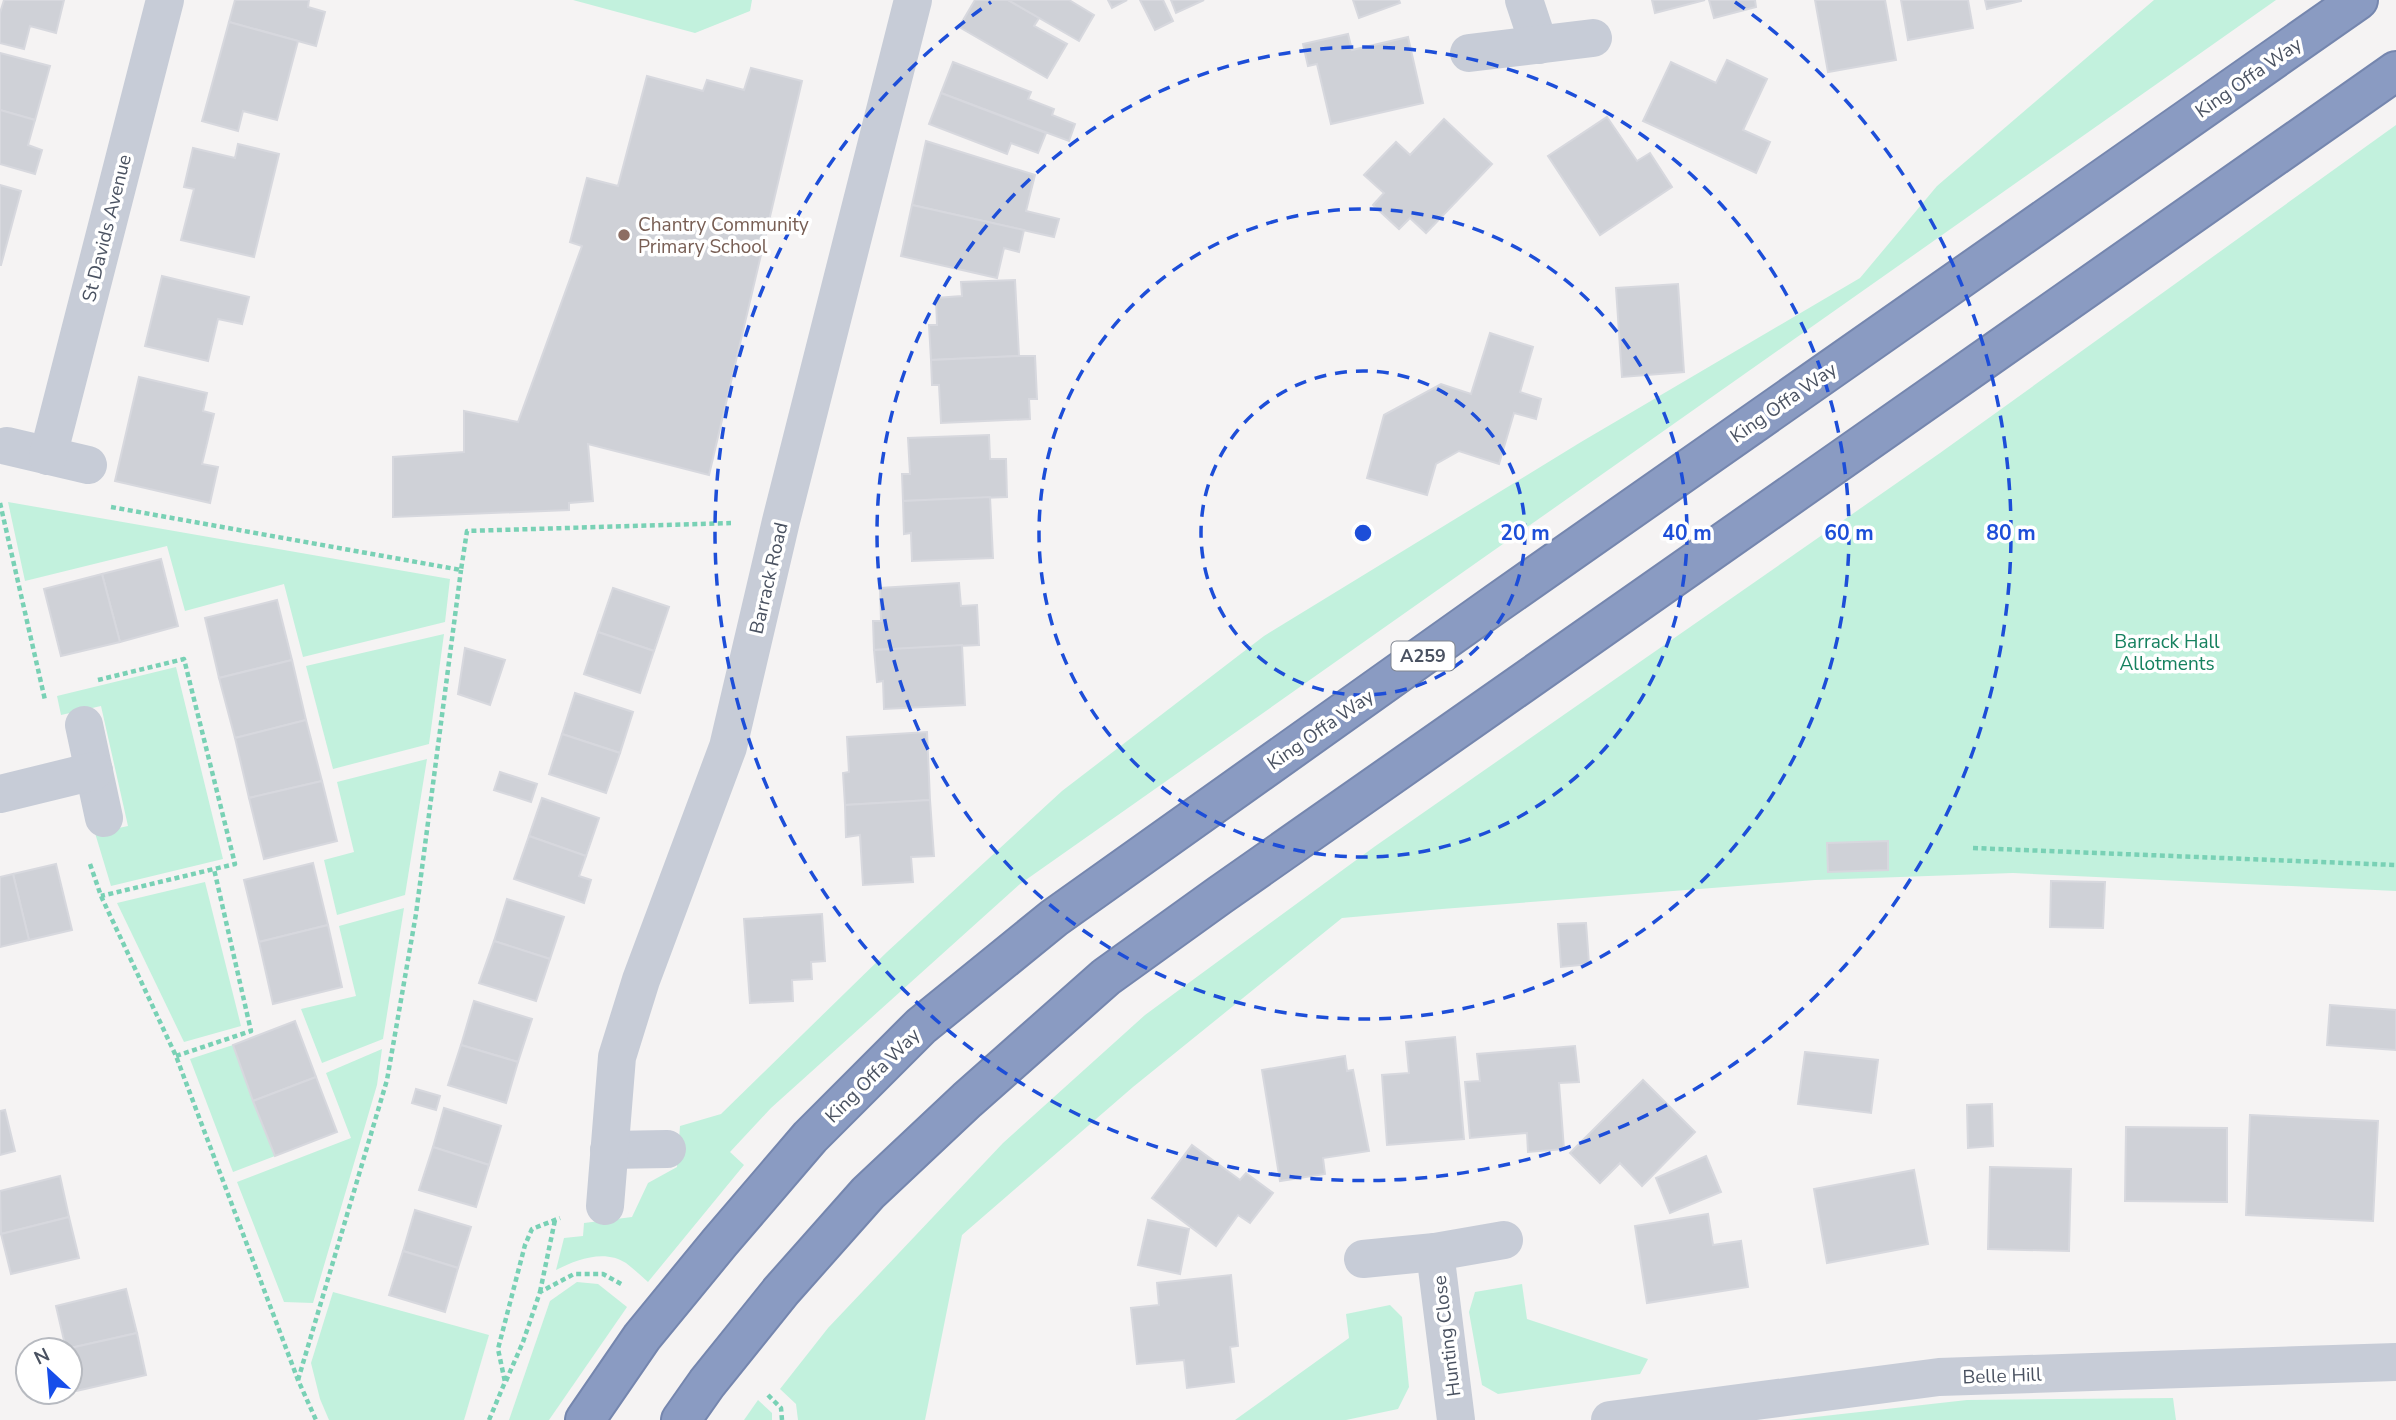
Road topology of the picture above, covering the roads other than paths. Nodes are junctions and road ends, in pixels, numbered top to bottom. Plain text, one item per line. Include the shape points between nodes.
1 (165, 0) edge
2 (913, 0) edge
3 (1524, 0) edge
4 (2358, 0) edge
5 (1593, 38) dead end
6 (1539, 45) junction
7 (1469, 52) dead end
8 (2396, 71) edge
9 (7, 446) dead end
10 (48, 456) junction
11 (88, 466) dead end
12 (84, 725) dead end
13 (94, 771) junction
14 (0, 794) edge
15 (104, 817) dead end
16 (667, 1149) dead end
17 (609, 1150) junction
18 (605, 1206) road end
19 (1504, 1240) dead end
20 (1436, 1252) junction
21 (1363, 1259) dead end
22 (2396, 1362) edge
23 (584, 1420) edge
24 (681, 1420) edge
25 (1456, 1420) edge
26 (1610, 1420) edge

1 - 10 street, St Davids Avenue
2 - 17 street, Barrack Road via 728,747 640,980 617,1057
3 - 6 street
4 - 23 highway, King Offa Way / A259 via 1054,918 921,1026 810,1137 642,1337
5 - 6 street
6 - 7 street
8 - 24 highway via 1106,977 868,1193 781,1291
9 - 10 street
10 - 11 street
12 - 13 street
13 - 14 street
13 - 15 street
16 - 17 street
17 - 18 street, Barrack Road
19 - 20 street, Hunting Close
20 - 21 street, Hunting Close
20 - 25 street, Hunting Close
22 - 26 street, Belle Hill via 1939,1377

